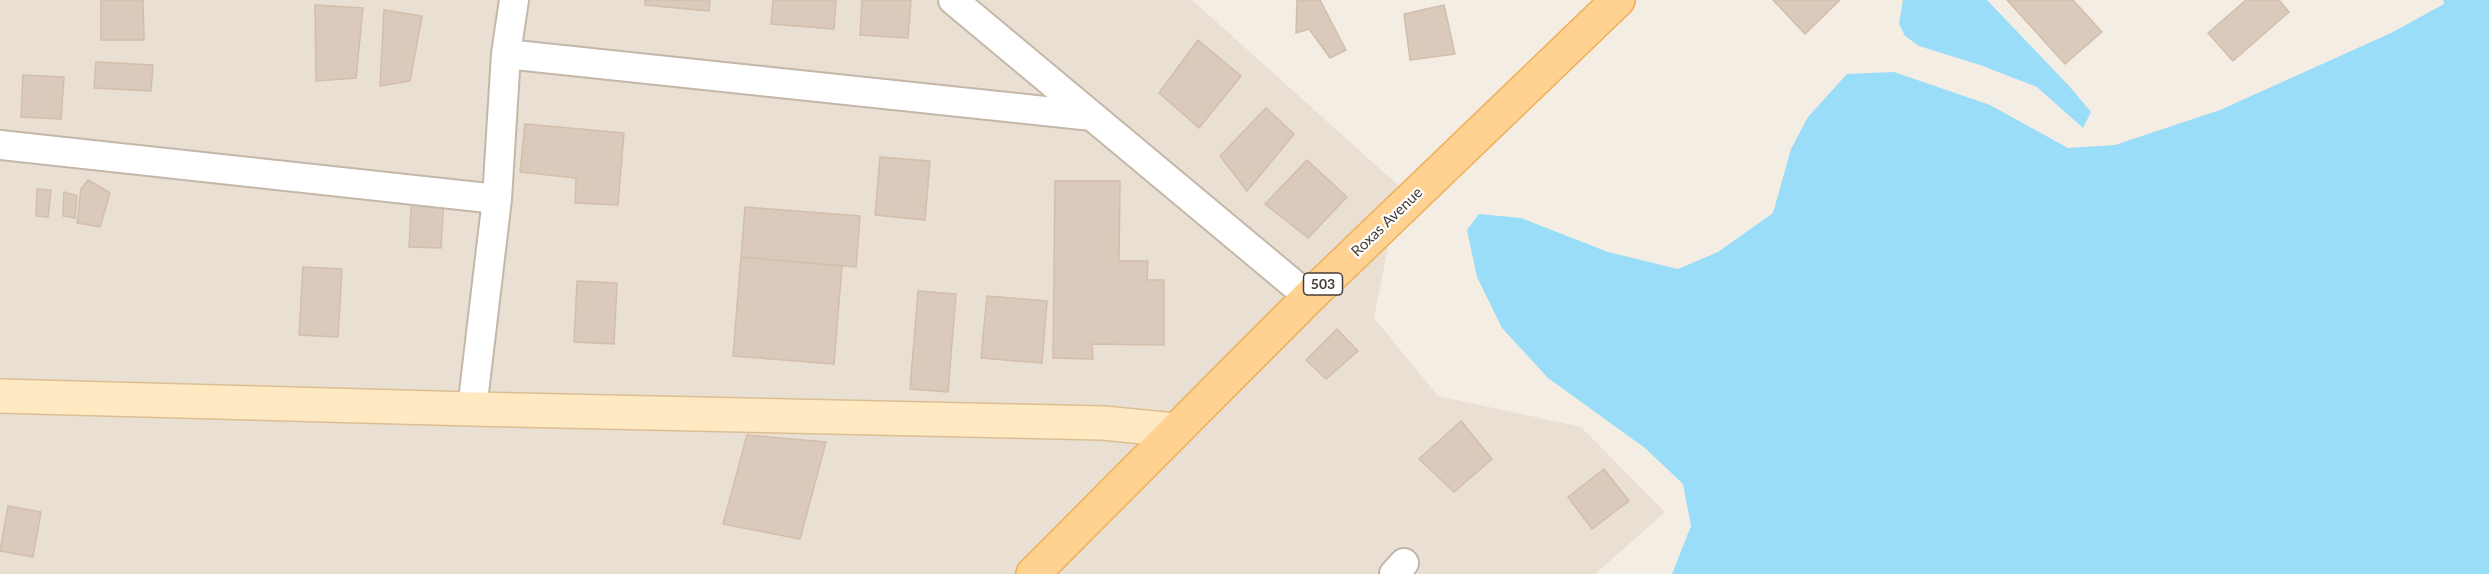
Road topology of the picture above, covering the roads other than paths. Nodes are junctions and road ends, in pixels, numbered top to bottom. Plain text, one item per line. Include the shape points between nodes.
1 (953, 0) edge
2 (1618, 0) edge
3 (507, 1) edge
4 (506, 54) junction
5 (1092, 116) junction
6 (0, 145) edge
7 (497, 200) junction
8 (1309, 297) junction
9 (0, 396) edge
10 (472, 410) junction
11 (1175, 430) junction
12 (1033, 574) edge

1 - 5 street
2 - 8 main road, Roxas Avenue / 503
3 - 4 street
4 - 5 street
4 - 7 street
5 - 8 street
6 - 7 street
7 - 10 street
8 - 11 main road, Roxas Avenue / 503
9 - 10 street
10 - 11 street via 1103,423
11 - 12 main road, Roxas Avenue / 503

